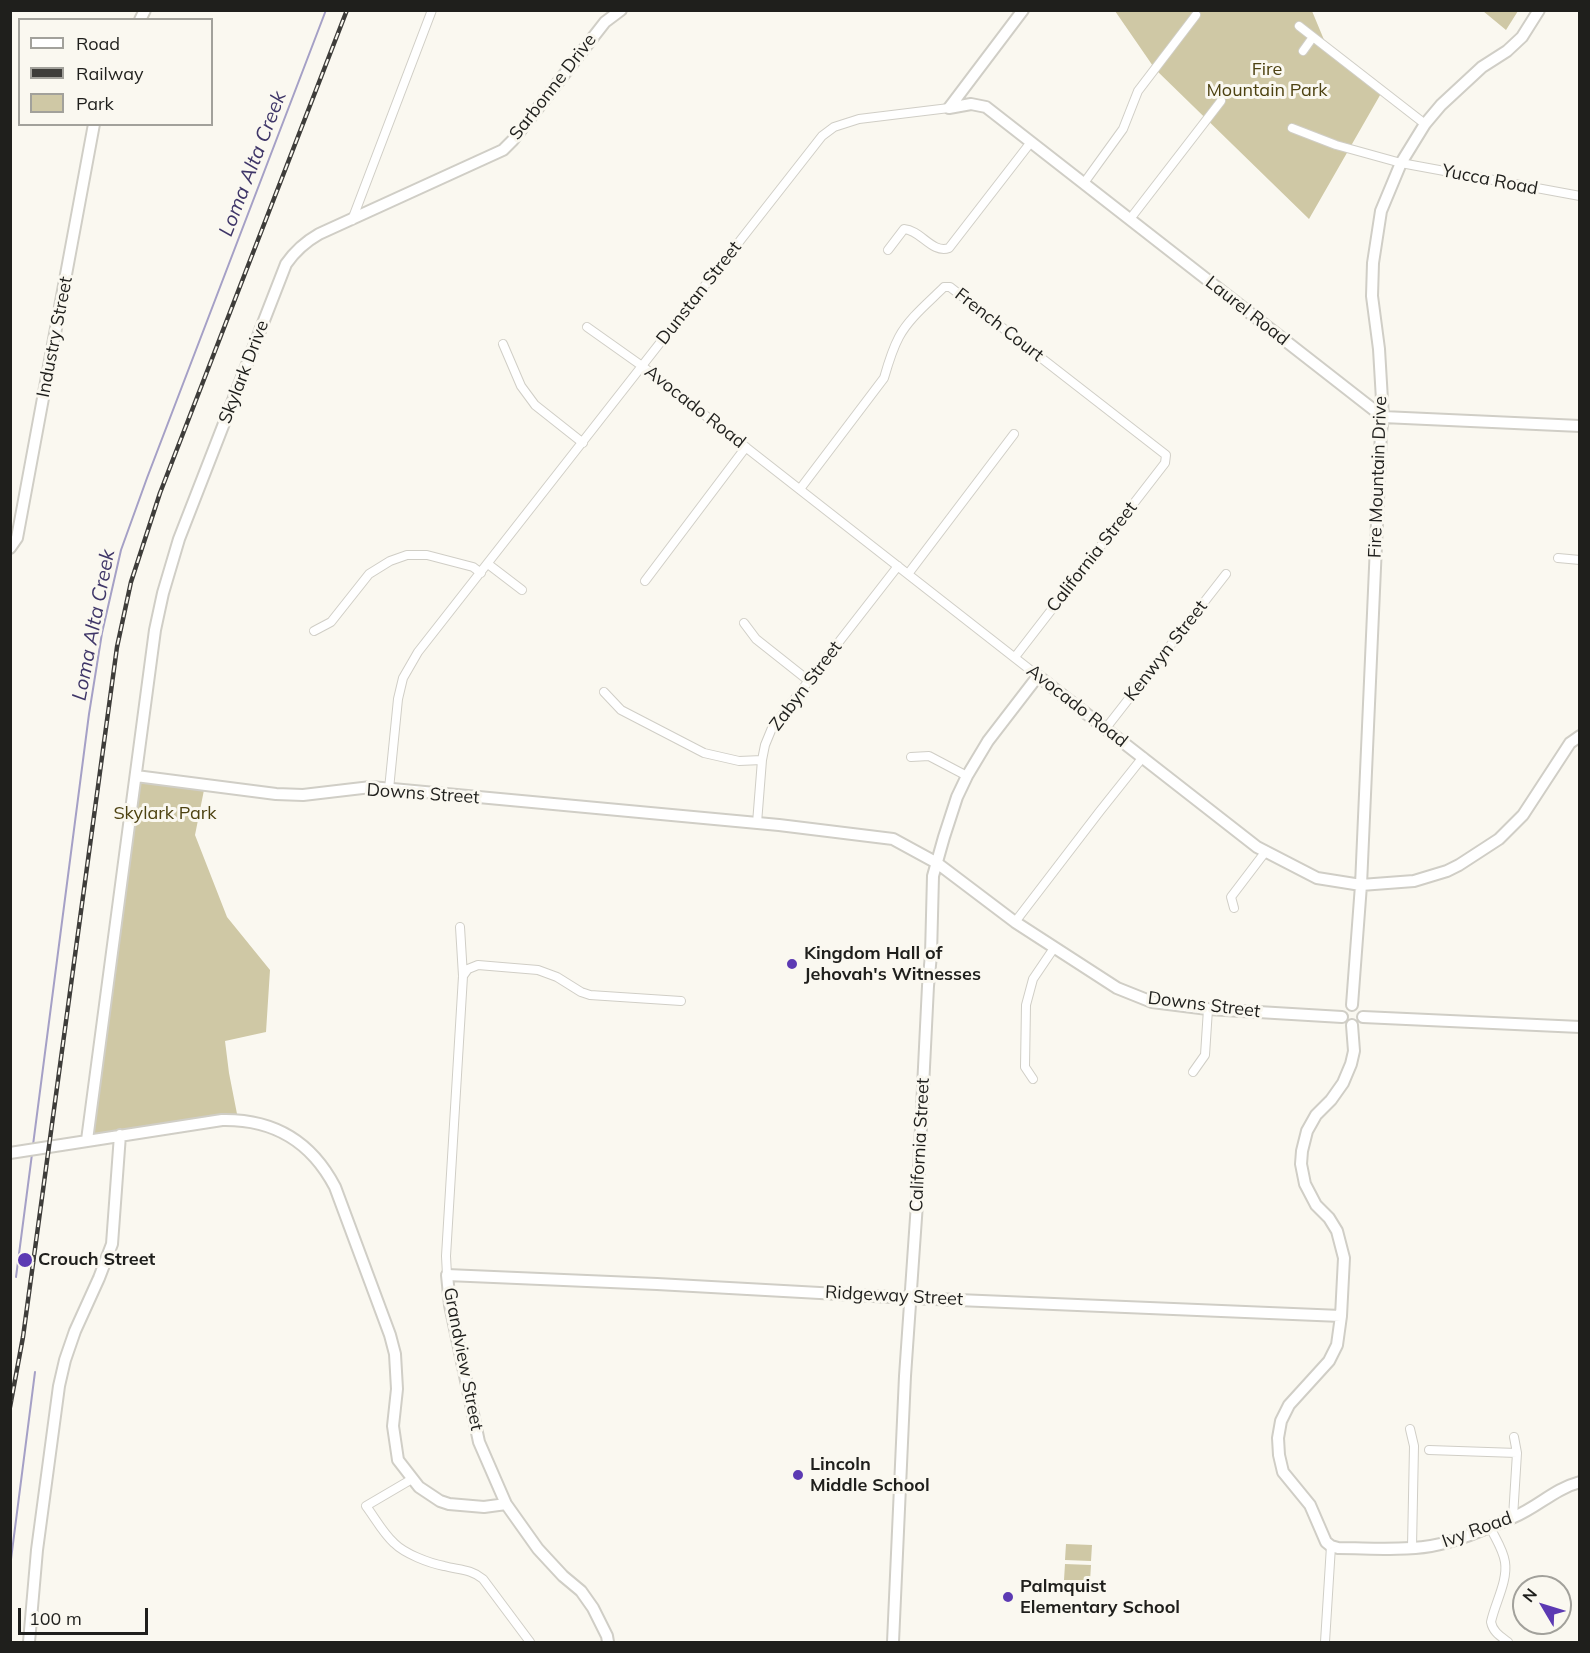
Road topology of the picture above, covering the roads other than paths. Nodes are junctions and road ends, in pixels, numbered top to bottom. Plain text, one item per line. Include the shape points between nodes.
1 (432, 10) edge
2 (621, 10) edge
3 (1023, 10) edge
4 (1539, 10) edge
5 (1196, 15) dead end
6 (1299, 26) dead end
7 (1313, 37) junction
8 (1303, 51) dead end
9 (1221, 101) dead end
10 (949, 108) junction
11 (1425, 124) junction
12 (94, 126) edge
13 (1292, 128) dead end
14 (1031, 142) junction
15 (1401, 163) junction
16 (1084, 183) junction
17 (1580, 196) edge
18 (352, 219) junction
19 (1130, 219) junction
20 (888, 250) dead end
21 (586, 327) dead end
22 (503, 344) dead end
23 (642, 366) junction
24 (1383, 417) junction
25 (1580, 426) edge
26 (1014, 434) dead end
27 (583, 443) junction
28 (746, 447) junction
29 (1166, 455) joint
30 (800, 489) junction
31 (10, 549) edge
32 (1558, 558) dead end
33 (1580, 560) edge
34 (488, 564) junction
35 (898, 566) junction
36 (481, 573) junction
37 (908, 574) junction
38 (1226, 574) dead end
39 (645, 581) dead end
40 (522, 590) dead end
41 (744, 623) dead end
42 (314, 631) dead end
43 (1015, 657) junction
44 (1038, 676) junction
45 (809, 681) junction
46 (604, 692) dead end
47 (1106, 728) junction
48 (1580, 736) edge
49 (911, 757) dead end
50 (1143, 757) junction
51 (762, 760) junction
52 (136, 776) junction
53 (967, 776) junction
54 (389, 789) junction
55 (757, 822) junction
56 (1266, 851) junction
57 (937, 863) junction
58 (1361, 885) junction
59 (1234, 908) dead end
60 (1015, 922) junction
61 (460, 927) dead end
62 (1054, 948) junction
63 (463, 976) junction
64 (681, 1001) dead end
65 (1352, 1005) junction
66 (1208, 1009) junction
67 (1342, 1017) junction
68 (1363, 1017) junction
69 (1352, 1025) junction
70 (1580, 1027) edge
71 (1193, 1072) dead end
72 (1033, 1079) dead end
73 (120, 1135) junction
74 (87, 1140) junction
75 (15, 1153) edge
76 (447, 1275) junction
77 (910, 1298) junction
78 (1341, 1316) junction
79 (1410, 1429) dead end
80 (1514, 1437) dead end
81 (1429, 1450) dead end
82 (1517, 1453) junction
83 (412, 1479) junction
84 (1580, 1482) edge
85 (506, 1504) junction
86 (1513, 1517) junction
87 (1490, 1527) junction
88 (1331, 1546) junction
89 (1412, 1548) junction
90 (29, 1642) edge
91 (530, 1642) edge
92 (608, 1642) edge
93 (893, 1642) edge
94 (1325, 1642) edge
95 (1508, 1642) edge

1 - 18 street
2 - 18 street, Sarbonne Drive via 605,22 503,150
3 - 10 street
4 - 11 street, Fire Mountain Drive via 1522,37 1482,67
5 - 16 street via 1138,91 1123,129
6 - 7 street
7 - 8 street
7 - 11 street
9 - 19 street
10 - 14 street, Laurel Road via 971,104 986,107
10 - 23 street, Dunstan Street via 859,119 834,127 822,136
11 - 15 street, Fire Mountain Drive
12 - 31 street, Industry Street via 17,538
13 - 15 street, Yucca Road
14 - 16 street, Laurel Road
14 - 20 street via 949,248 937,248 904,229
15 - 17 street, Yucca Road
15 - 24 street, Fire Mountain Drive via 1381,211 1373,263 1372,296
16 - 19 street, Laurel Road
18 - 52 street, Skylark Drive via 305,243 286,264 178,539 155,630
19 - 24 street, Laurel Road
21 - 23 street, Avocado Road
22 - 27 street via 521,386 538,408
23 - 27 street, Dunstan Street
23 - 28 street, Avocado Road
24 - 25 street
24 - 58 street, Fire Mountain Drive
26 - 37 street
27 - 34 street, Dunstan Street
28 - 30 street, Avocado Road
28 - 39 street
29 - 30 street, French Court via 950,287 944,287 899,335 884,378
29 - 43 street, California Street via 1165,463
30 - 35 street, Avocado Road
32 - 33 street
34 - 36 street, Dunstan Street
34 - 40 street
35 - 37 street, Avocado Road
35 - 45 street, Zabyn Street
36 - 42 street via 473,567 427,555 407,555 369,574 332,622
36 - 54 street, Dunstan Street via 418,652 403,678
37 - 43 street, Avocado Road
38 - 47 street, Kenwyn Street
41 - 45 street via 756,639
43 - 44 street, Avocado Road
44 - 47 street, Avocado Road
44 - 53 street, California Street via 988,741
45 - 51 street, Zabyn Street via 772,728
46 - 51 street via 621,710 704,753
47 - 50 street, Avocado Road
48 - 58 street, Avocado Road via 1570,743 1522,815 1499,839 1447,871 1414,881
49 - 53 street via 928,756
50 - 56 street, Avocado Road
50 - 60 street
51 - 55 street, Zabyn Street
52 - 54 street, Downs Street via 276,794
52 - 74 street
53 - 57 street, California Street
54 - 55 street, Downs Street
55 - 57 street, Downs Street via 893,839
56 - 58 street, Avocado Road via 1317,878
56 - 59 street via 1231,897
57 - 60 street, Downs Street
57 - 77 street, California Street via 933,876
58 - 65 street, Fire Mountain Drive
60 - 62 street, Downs Street
61 - 63 street, Grandview Street
62 - 66 street, Downs Street via 1117,988 1152,1002
62 - 72 street via 1033,979 1026,1005 1025,1067
63 - 64 street via 478,965 538,970 590,995
63 - 76 street, Grandview Street
65 - 67 street
65 - 68 street via 1359,1007
66 - 67 street, Downs Street
66 - 71 street via 1204,1055
67 - 69 street
68 - 69 street
68 - 70 street
69 - 78 street via 1351,1064 1343,1083 1307,1131 1301,1164 1305,1184 1316,1205 1337,1231 1344,1258
73 - 74 street
73 - 83 street via 238,1119 273,1127 311,1152 335,1187 390,1335 395,1354 393,1426 398,1460
73 - 90 street via 112,1244 75,1331 59,1386
74 - 75 street
76 - 77 street, Ridgeway Street
76 - 85 street, Grandview Street via 479,1442
77 - 78 street, Ridgeway Street
77 - 93 street, California Street
78 - 88 street via 1337,1345 1329,1361 1289,1405 1278,1438 1283,1472 1310,1505
79 - 89 street via 1414,1446
80 - 82 street
81 - 82 street
82 - 86 street
83 - 85 street via 449,1504
83 - 91 street via 366,1506 394,1544 425,1561 477,1574
84 - 86 street, Ivy Road
85 - 92 street, Grandview Street via 538,1550 581,1591
86 - 87 street, Ivy Road
87 - 89 street, Ivy Road via 1458,1539
87 - 95 street via 1505,1563 1492,1629
88 - 89 street, Ivy Road
88 - 94 street

